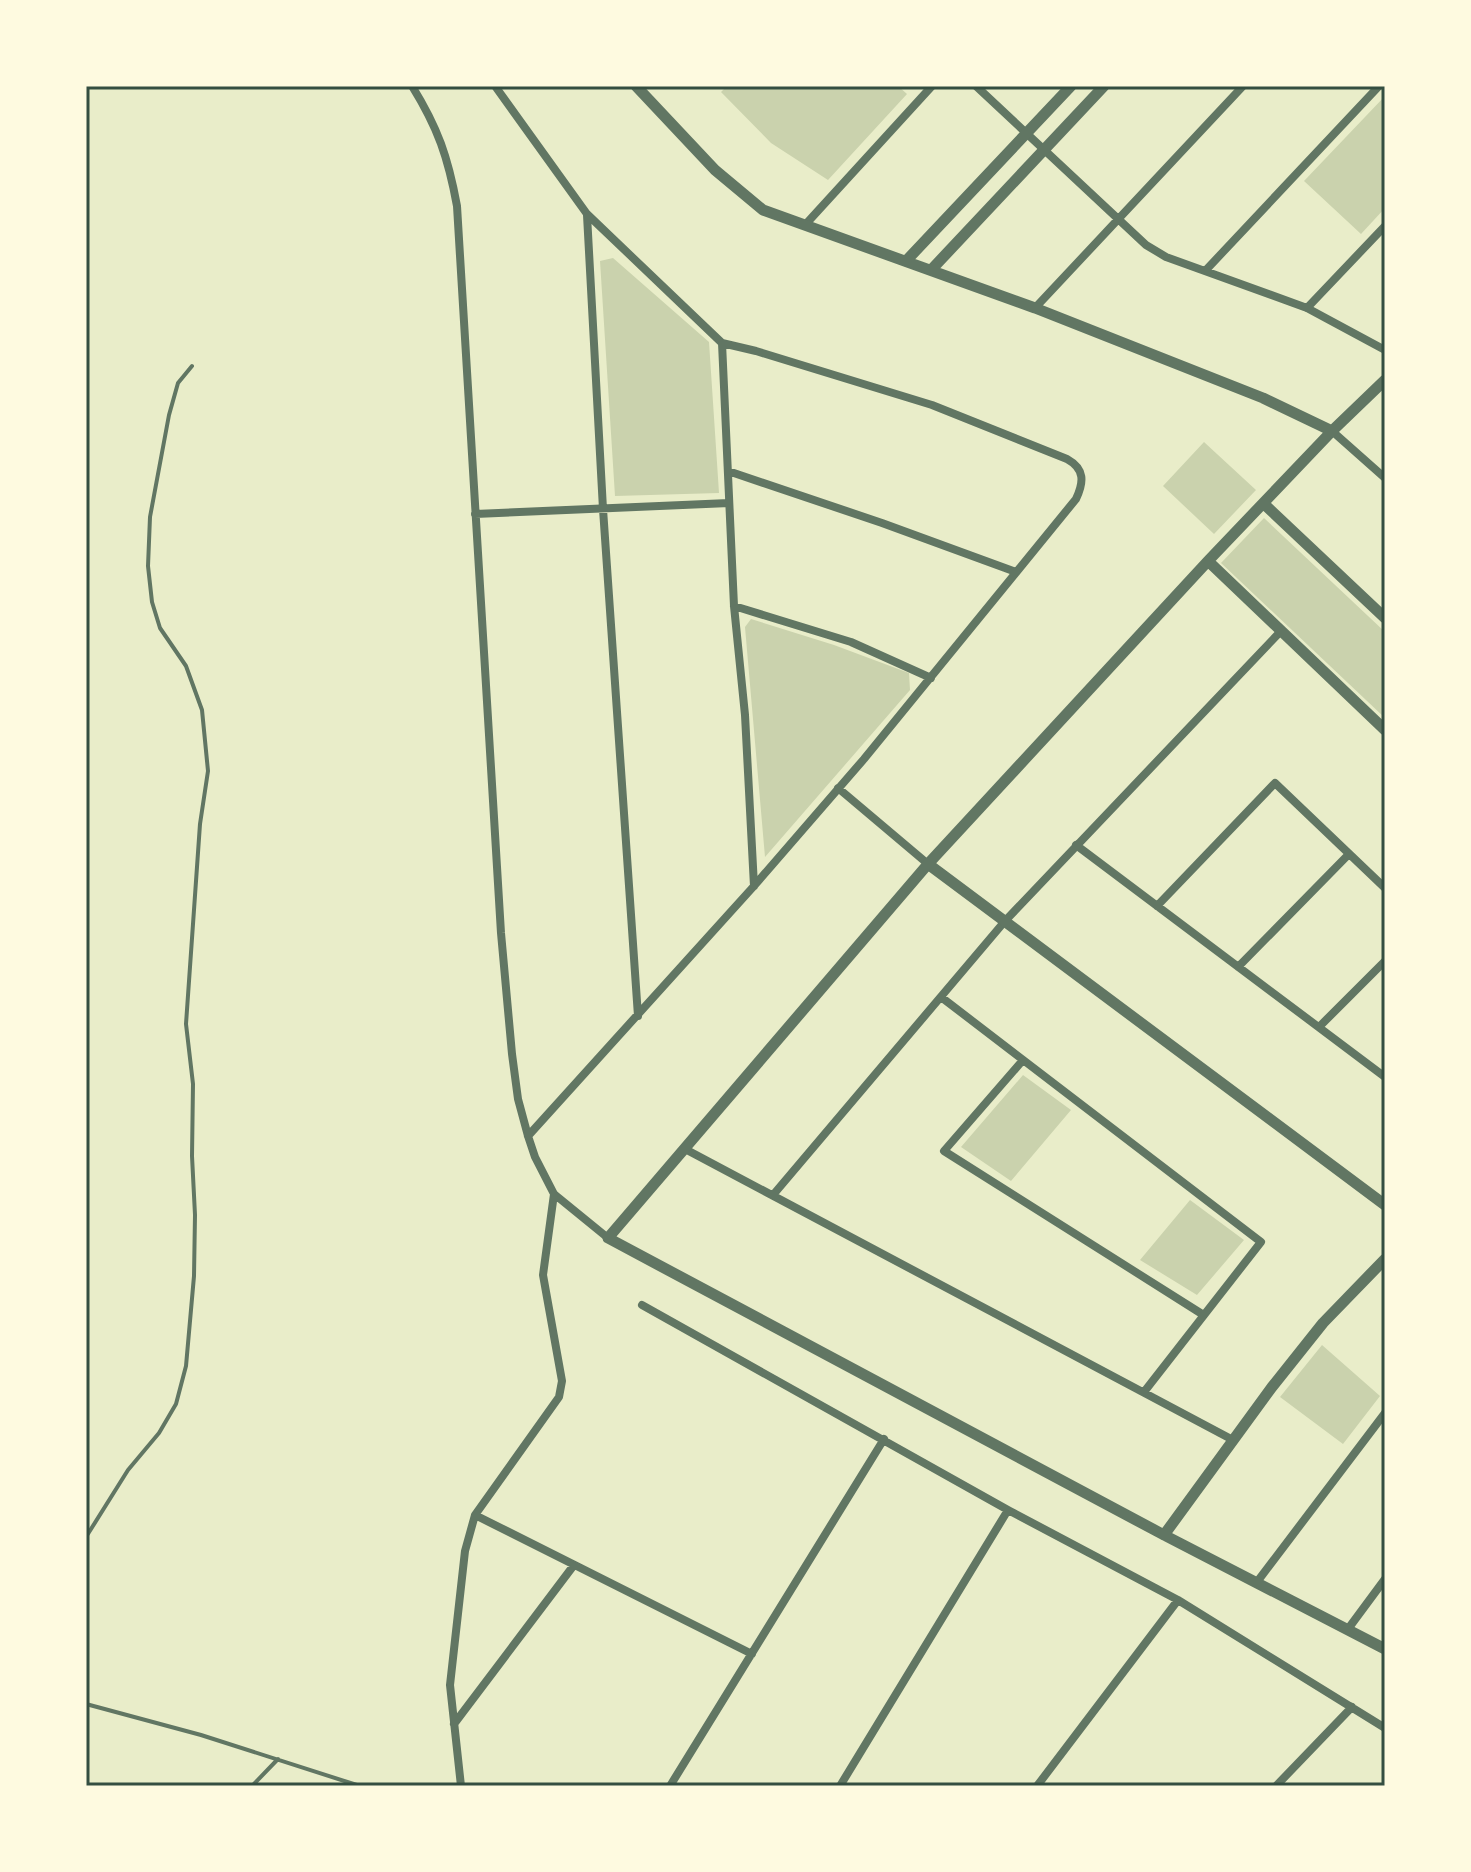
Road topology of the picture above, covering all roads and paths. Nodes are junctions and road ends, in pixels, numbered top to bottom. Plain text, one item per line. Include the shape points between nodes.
1 (412, 86) edge
2 (495, 86) edge
3 (636, 86) edge
4 (932, 86) edge
5 (976, 86) edge
6 (1071, 86) edge
7 (1104, 86) edge
8 (1243, 86) edge
9 (1379, 86) edge
10 (1026, 133) junction
11 (1044, 150) junction
12 (587, 214) junction
13 (1118, 220) junction
14 (805, 225) junction
15 (1385, 226) edge
16 (906, 261) junction
17 (932, 269) junction
18 (1206, 270) junction
19 (1035, 308) junction
20 (1307, 308) junction
21 (722, 343) junction
22 (1385, 350) edge
23 (192, 366) dead end
24 (1385, 380) edge
25 (1332, 431) junction
26 (728, 471) junction
27 (1385, 478) edge
28 (729, 503) junction
29 (1264, 504) junction
30 (603, 509) junction
31 (475, 514) junction
32 (1208, 561) junction
33 (1016, 572) junction
34 (734, 606) junction
35 (1385, 618) edge
36 (1281, 631) junction
37 (931, 678) junction
38 (1385, 730) edge
39 (838, 788) junction
40 (1076, 845) junction
41 (1349, 854) junction
42 (928, 864) junction
43 (754, 886) junction
44 (1385, 888) edge
45 (1157, 906) junction
46 (1005, 921) junction
47 (1385, 961) edge
48 (1238, 967) junction
49 (941, 997) junction
50 (638, 1016) junction
51 (1319, 1027) junction
52 (1023, 1060) junction
53 (1385, 1077) edge
54 (528, 1136) junction
55 (685, 1149) junction
56 (554, 1194) junction
57 (773, 1195) junction
58 (1385, 1205) edge
59 (608, 1238) junction
60 (1385, 1259) edge
61 (642, 1305) dead end
62 (1202, 1314) junction
63 (1144, 1392) junction
64 (1385, 1413) edge
65 (884, 1439) junction
66 (1233, 1440) junction
67 (1008, 1510) junction
68 (475, 1515) junction
69 (1164, 1535) junction
70 (86, 1537) edge
71 (574, 1565) junction
72 (1385, 1579) edge
73 (1257, 1582) junction
74 (1178, 1600) junction
75 (1348, 1629) junction
76 (1385, 1649) edge
77 (752, 1654) junction
78 (86, 1704) edge
79 (1352, 1707) junction
80 (454, 1724) junction
81 (1385, 1728) edge
82 (278, 1759) junction
83 (252, 1786) edge
84 (360, 1786) edge
85 (461, 1786) edge
86 (670, 1786) edge
87 (840, 1786) edge
88 (1037, 1786) edge
89 (1276, 1786) edge

1 - 31 street via 449,160 457,206
2 - 12 street
3 - 14 street via 715,170 763,210
4 - 14 street
5 - 10 street
6 - 10 street
7 - 11 street
8 - 13 street
9 - 18 street
10 - 11 street
10 - 16 street
11 - 13 street
11 - 17 street
12 - 21 street
12 - 30 street
13 - 18 street via 1166,257
13 - 19 street
14 - 16 street
15 - 20 street
16 - 17 street
17 - 19 street
18 - 20 street
19 - 25 street via 1263,398
20 - 22 street
21 - 26 street
21 - 33 street via 932,405 1077,464 1083,484 1076,499
23 - 70 lane via 178,383 171,405 152,505 148,566 160,628 186,666 202,710 208,771 186,1024 193,1084 195,1215 186,1366 171,1414
24 - 25 street
25 - 27 street
25 - 29 street
26 - 28 street
26 - 33 street
28 - 30 street
28 - 34 street
29 - 32 street
29 - 35 street
30 - 31 street
30 - 50 street
31 - 54 street via 508,1008 518,1099
32 - 36 street
32 - 42 street
33 - 37 street
34 - 37 street via 851,642
34 - 43 street
36 - 38 street
36 - 40 street
37 - 39 street
39 - 42 street
39 - 43 street
40 - 45 street
40 - 46 street
41 - 44 street
41 - 45 street via 1275,783
41 - 48 street
42 - 46 street
42 - 55 street
43 - 50 street
45 - 48 street
46 - 49 street
46 - 58 street
47 - 51 street
48 - 51 street
49 - 52 street
49 - 57 street
50 - 54 street
51 - 53 street
52 - 62 street via 1261,1242
52 - 62 street via 944,1151
54 - 56 street
55 - 57 street
55 - 59 street
56 - 59 street
56 - 68 street via 543,1267 562,1381 559,1397
57 - 63 street
59 - 69 street
60 - 66 street via 1323,1323
61 - 65 street
62 - 63 street
63 - 66 street
64 - 73 street
65 - 67 street
65 - 77 street
66 - 69 street
67 - 74 street
67 - 87 street
68 - 71 street
68 - 80 street via 465,1551 450,1685
69 - 73 street
71 - 77 street
71 - 80 street
72 - 75 street
73 - 75 street
74 - 79 street
74 - 88 street
75 - 76 street
77 - 86 street
78 - 82 lane
79 - 81 street
79 - 89 street
80 - 85 street
82 - 83 lane
82 - 84 lane

